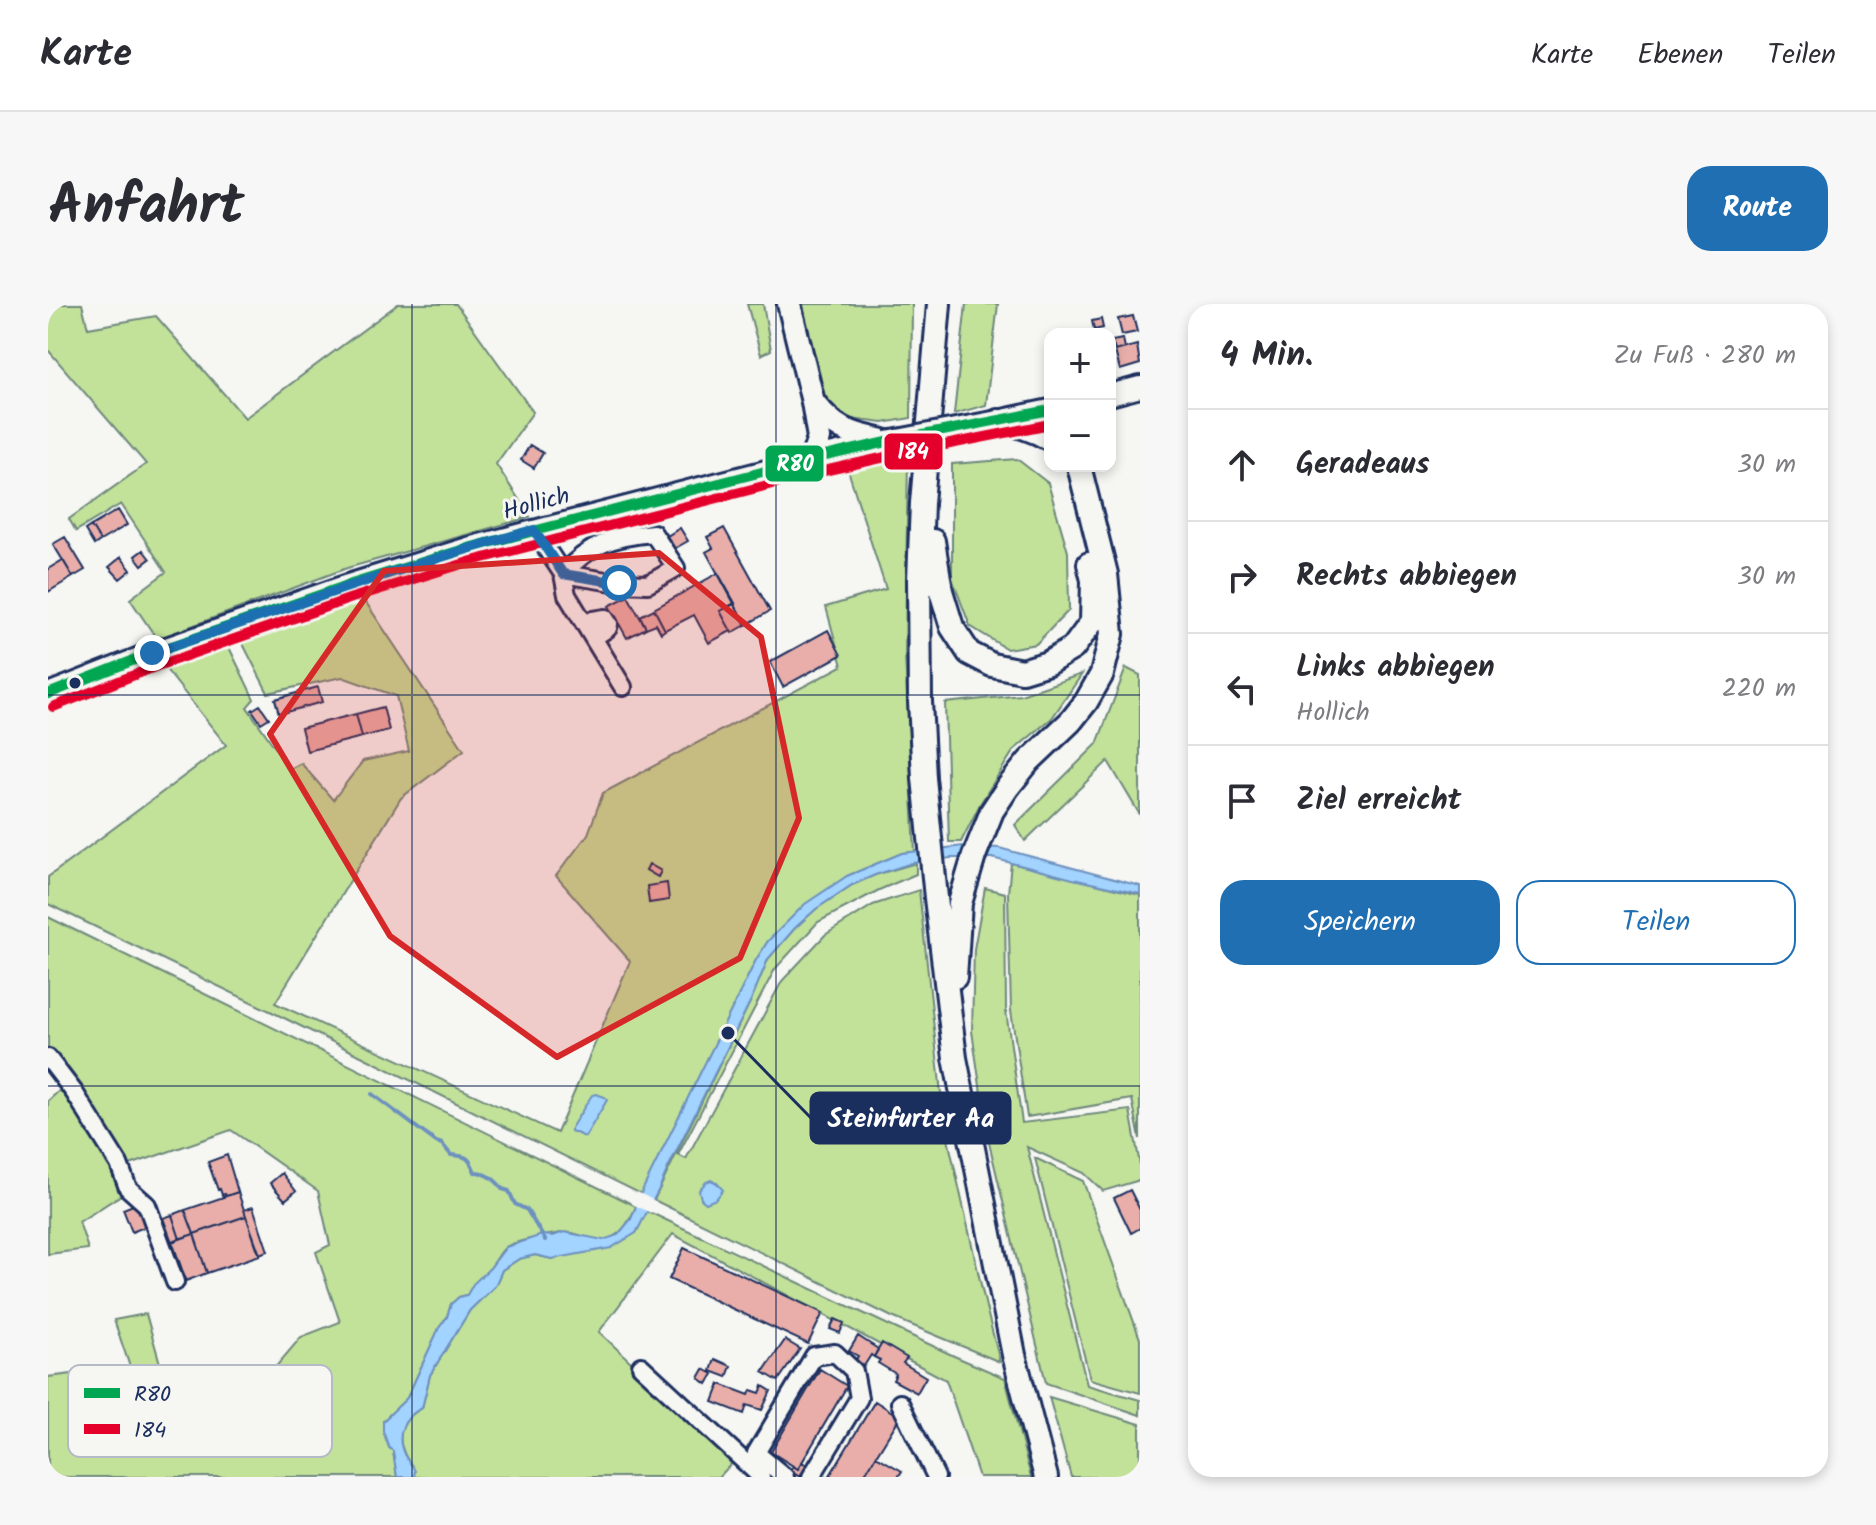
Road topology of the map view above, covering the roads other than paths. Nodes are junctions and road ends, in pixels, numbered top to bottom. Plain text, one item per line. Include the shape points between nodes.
1 (778, 304) edge
2 (789, 304) edge
3 (932, 304) edge
4 (939, 304) edge
5 (949, 304) edge
6 (934, 349) junction
7 (1140, 387) edge
8 (1116, 393) edge
9 (813, 402) junction
10 (1044, 411) edge
11 (998, 421) junction
12 (1044, 436) edge
13 (887, 442) junction
14 (812, 459) junction
15 (1065, 472) edge
16 (1080, 472) edge
17 (534, 530) junction
18 (933, 541) junction
19 (563, 574) junction
20 (623, 687) dead end
21 (48, 694) edge
22 (929, 818) junction
23 (48, 1058) edge
24 (955, 1058) junction
25 (175, 1282) dead end
26 (641, 1366) dead end
27 (900, 1403) dead end
28 (761, 1477) edge
29 (785, 1477) edge
30 (811, 1477) edge
31 (936, 1477) edge
32 (1046, 1477) edge

1 - 14 highway
2 - 9 highway
3 - 6 highway
4 - 6 highway
5 - 18 highway
6 - 22 highway via 919,580 920,701
7 - 8 main road
9 - 13 highway via 828,421 847,432
9 - 14 highway via 819,438
10 - 11 main road, Hollich
11 - 12 highway
11 - 13 main road, Hollich, bridge
13 - 14 main road, Hollich
14 - 17 main road, Hollich
15 - 18 highway via 1093,580 1092,622 1073,648 1048,663 1022,671 969,653 952,627
16 - 24 highway via 1106,574 1112,634 1102,674 1086,702 1008,787 974,856 960,903
17 - 19 lane
17 - 21 main road, Hollich via 348,585
18 - 22 highway
19 - 19 lane via 597,546 626,535 653,533 676,568 648,584
19 - 20 lane via 567,595
22 - 24 highway
23 - 25 lane via 119,1164 128,1188 147,1205
24 - 32 highway via 1014,1355
26 - 28 lane
27 - 31 lane
29 - 30 lane via 756,1453 814,1356 835,1353 854,1371 859,1398

